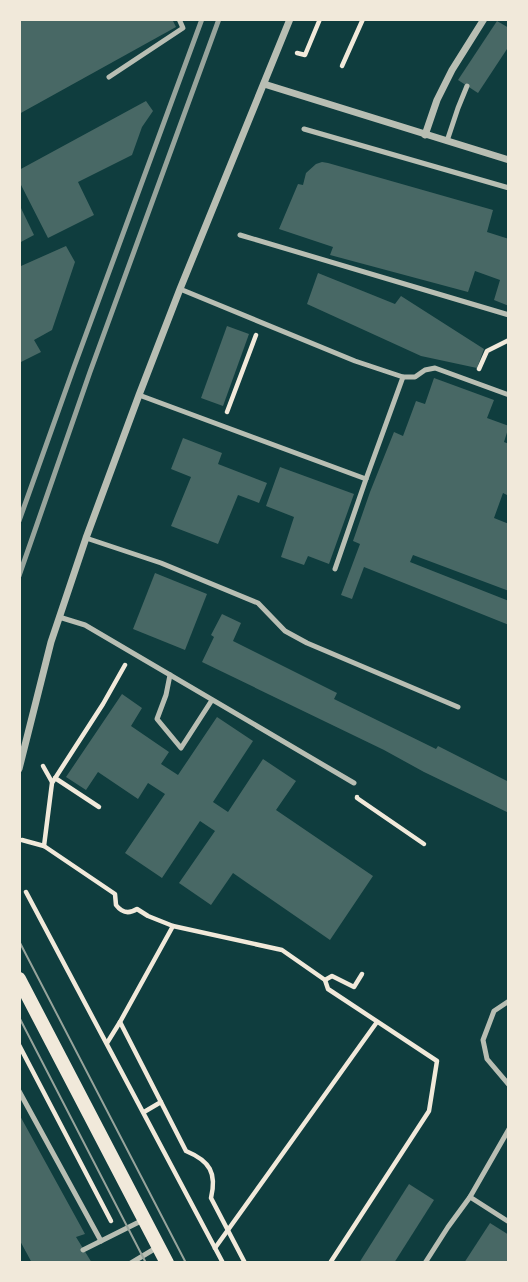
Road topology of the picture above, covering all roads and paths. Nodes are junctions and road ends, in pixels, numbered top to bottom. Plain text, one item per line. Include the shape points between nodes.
1 (179, 19) edge
2 (290, 19) edge
3 (320, 19) edge
4 (363, 19) edge
5 (484, 19) edge
6 (297, 53) dead end
7 (342, 66) dead end
8 (109, 77) dead end
9 (264, 84) junction
10 (467, 86) dead end
11 (304, 129) dead end
12 (425, 135) junction
13 (447, 141) junction
14 (509, 160) edge
15 (509, 188) edge
16 (240, 235) dead end
17 (180, 289) junction
18 (509, 315) edge
19 (261, 321) junction
20 (509, 340) edge
21 (484, 354) dead end
22 (403, 377) junction
23 (139, 395) junction
24 (509, 395) edge
25 (224, 420) dead end
26 (366, 480) junction
27 (86, 538) junction
28 (335, 569) dead end
29 (59, 617) junction
30 (133, 653) junction
31 (170, 675) junction
32 (212, 700) junction
33 (458, 707) dead end
34 (43, 766) dead end
35 (19, 769) edge
36 (54, 780) junction
37 (355, 783) joint
38 (99, 807) dead end
39 (22, 840) dead end
40 (424, 844) dead end
41 (44, 846) junction
42 (26, 892) dead end
43 (173, 926) junction
44 (362, 974) dead end
45 (19, 979) edge
46 (325, 980) junction
47 (23, 994) edge
48 (509, 1001) edge
49 (121, 1022) junction
50 (377, 1022) junction
51 (107, 1043) junction
52 (19, 1045) edge
53 (509, 1085) edge
54 (19, 1091) edge
55 (161, 1102) junction
56 (144, 1112) junction
57 (509, 1129) edge
58 (470, 1196) junction
59 (145, 1219) junction
60 (509, 1222) edge
61 (228, 1231) junction
62 (118, 1233) junction
63 (101, 1241) junction
64 (159, 1247) junction
65 (215, 1248) junction
66 (83, 1250) dead end
67 (131, 1263) edge
68 (167, 1263) edge
69 (223, 1263) edge
70 (245, 1263) edge
71 (330, 1263) edge
72 (425, 1263) edge

1 - 8 lane via 183,28
2 - 9 street
3 - 6 path via 305,55
4 - 7 path
5 - 12 street via 452,70
9 - 12 street
9 - 17 street
10 - 13 lane
11 - 15 lane
12 - 13 street
13 - 14 street
16 - 18 lane
17 - 19 lane
17 - 23 street
19 - 22 lane
19 - 25 path
20 - 21 path
22 - 24 lane via 435,369
22 - 26 lane
23 - 26 lane
23 - 27 street
26 - 28 lane
27 - 29 street
27 - 33 lane via 258,603 285,631 307,643
29 - 30 lane via 85,625
29 - 35 street
30 - 31 lane
30 - 36 path
31 - 32 lane
31 - 32 lane via 157,719 181,748
32 - 37 lane
34 - 36 path
36 - 38 path
36 - 41 path
37 - 40 path via 358,799
39 - 41 path
41 - 43 path via 115,894 119,909 137,909
42 - 51 path
43 - 46 path via 282,950
43 - 49 path
44 - 46 path via 354,987 332,976
45 - 47 main road
46 - 50 path via 328,989
47 - 59 main road
48 - 53 lane via 494,1011 483,1040 487,1059
49 - 51 path
49 - 55 path
50 - 61 path
50 - 71 path via 437,1061 429,1111
51 - 56 path
52 - 62 path
54 - 63 lane
55 - 56 path
55 - 61 path via 186,1151 212,1172 211,1198
56 - 65 path
57 - 58 lane
58 - 60 lane
58 - 72 lane
59 - 62 lane
59 - 64 main road
61 - 65 path
61 - 70 path
62 - 63 lane
63 - 66 lane
64 - 67 lane
64 - 68 main road
65 - 69 path

